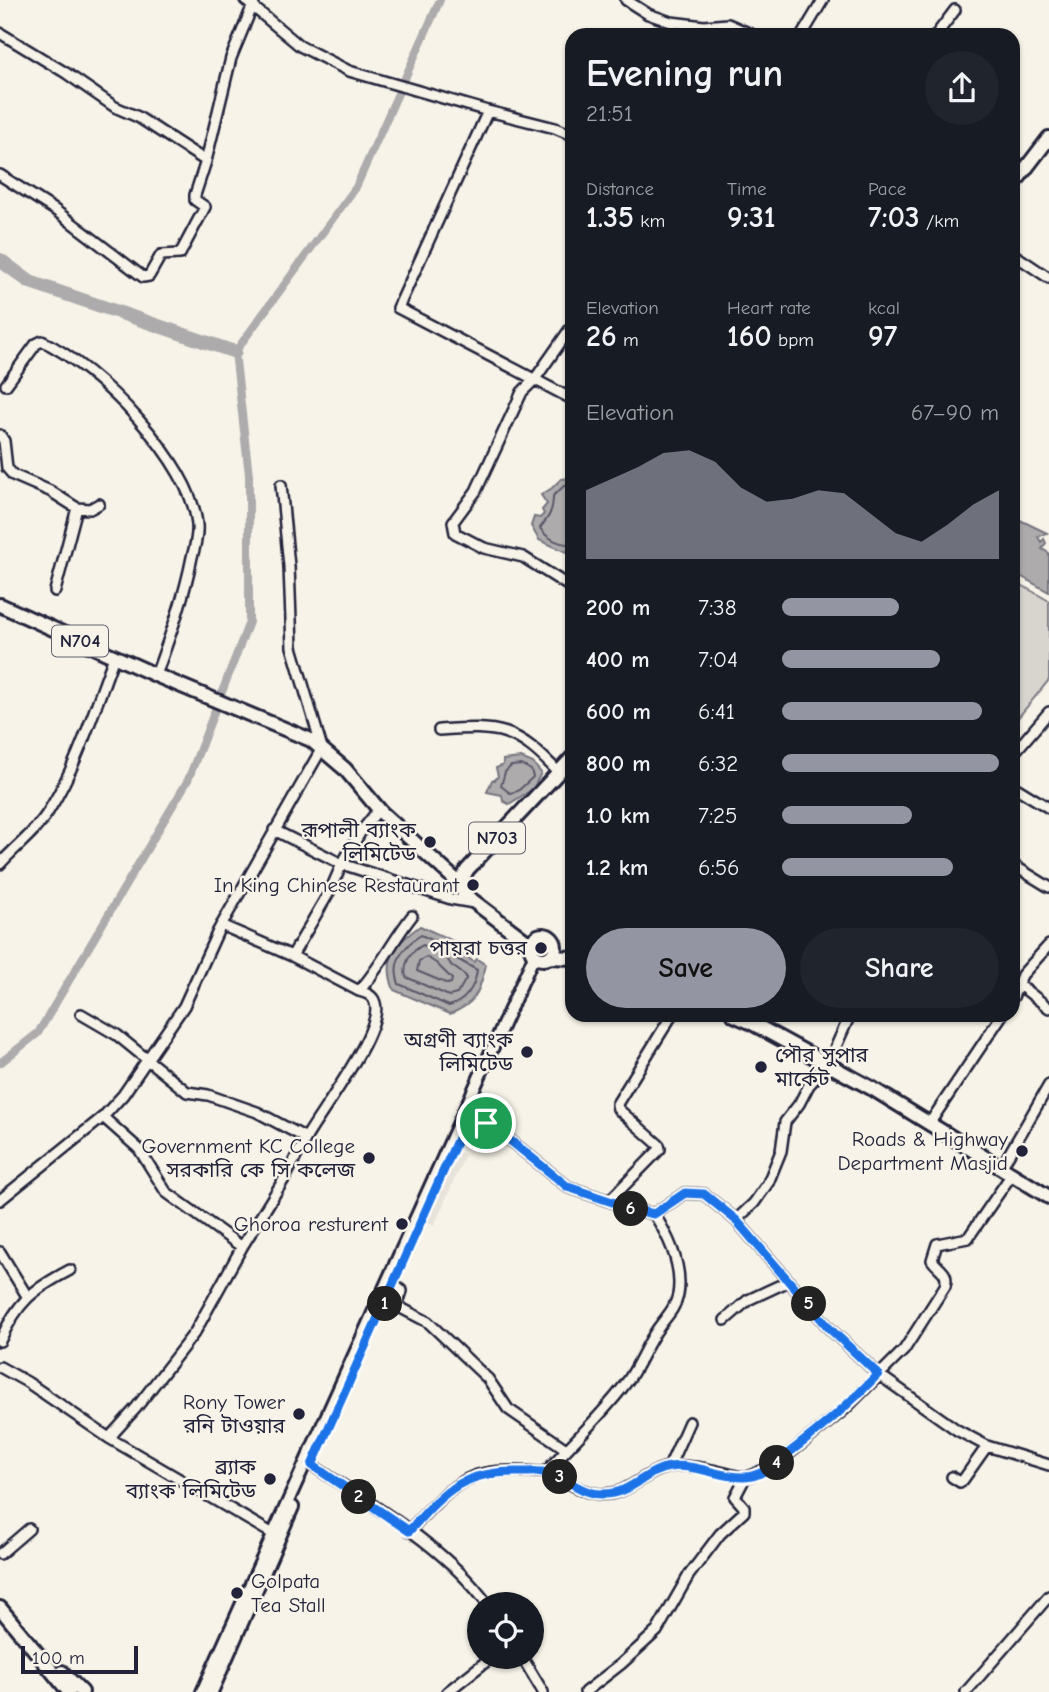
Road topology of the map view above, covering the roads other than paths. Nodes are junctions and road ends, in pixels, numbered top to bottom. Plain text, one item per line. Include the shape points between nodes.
1 (626, 0) edge
2 (823, 0) edge
3 (250, 2) edge
4 (955, 10) dead end
5 (737, 28) edge
6 (806, 28) edge
7 (941, 28) edge
8 (0, 33) edge
9 (488, 111) junction
10 (565, 132) edge
11 (1049, 138) edge
12 (206, 161) junction
13 (0, 175) edge
14 (1020, 176) edge
15 (1020, 259) edge
16 (1049, 278) edge
17 (565, 336) edge
18 (535, 379) junction
19 (6, 386) dead end
20 (565, 395) edge
21 (0, 435) edge
22 (281, 485) dead end
23 (99, 503) dead end
24 (77, 508) junction
25 (565, 582) edge
26 (55, 591) dead end
27 (0, 605) edge
28 (114, 657) junction
29 (158, 676) junction
30 (1049, 712) edge
31 (439, 730) dead end
32 (1020, 746) edge
33 (322, 748) junction
34 (565, 767) edge
35 (559, 774) junction
36 (1020, 790) edge
37 (1049, 808) edge
38 (379, 809) junction
39 (274, 830) junction
40 (0, 864) edge
41 (342, 864) junction
42 (1020, 869) edge
43 (460, 884) junction
44 (1049, 887) edge
45 (476, 903) junction
46 (412, 916) dead end
47 (221, 925) junction
48 (1049, 945) edge
49 (542, 949) junction
50 (565, 951) edge
51 (292, 956) junction
52 (565, 956) edge
53 (1020, 980) edge
54 (1020, 986) edge
55 (359, 990) junction
56 (1049, 1009) edge
57 (81, 1014) dead end
58 (667, 1022) edge
59 (759, 1022) edge
60 (847, 1022) edge
61 (997, 1022) edge
62 (146, 1060) junction
63 (828, 1064) junction
64 (1049, 1085) edge
65 (471, 1109) junction
66 (103, 1117) junction
67 (929, 1124) junction
68 (306, 1138) junction
69 (1006, 1171) junction
70 (1049, 1197) edge
71 (0, 1200) edge
72 (609, 1201) junction
73 (654, 1214) junction
74 (736, 1220) junction
75 (242, 1247) junction
76 (0, 1252) edge
77 (71, 1270) dead end
78 (789, 1281) junction
79 (393, 1284) junction
80 (27, 1296) junction
81 (725, 1320) dead end
82 (0, 1341) edge
83 (0, 1367) edge
84 (878, 1374) junction
85 (689, 1422) dead end
86 (109, 1438) junction
87 (987, 1446) junction
88 (566, 1449) junction
89 (312, 1465) junction
90 (1049, 1465) edge
91 (669, 1467) junction
92 (546, 1472) junction
93 (952, 1477) dead end
94 (745, 1478) junction
95 (29, 1530) dead end
96 (409, 1531) junction
97 (273, 1534) junction
98 (0, 1553) edge
99 (477, 1592) edge
100 (1049, 1596) edge
101 (0, 1608) edge
102 (40, 1655) junction
103 (477, 1669) edge
104 (529, 1669) edge
105 (69, 1692) edge
106 (82, 1692) edge
107 (202, 1692) edge
108 (212, 1692) edge
109 (447, 1692) edge
110 (543, 1692) edge
111 (585, 1692) edge
112 (966, 1692) edge

1 - 5 street via 671,22
2 - 6 street
3 - 9 street via 300,46 349,71
3 - 12 street
4 - 7 street
8 - 12 street
9 - 10 street
9 - 18 street via 398,308
11 - 14 highway
12 - 13 street via 194,197 205,207 180,254 161,255 146,278
15 - 16 street
17 - 18 street
18 - 20 street
18 - 25 street via 522,392 476,491 452,528 484,548 538,564
19 - 29 street via 36,344 42,341 54,346 126,405 172,463 195,514 197,536 186,590
21 - 24 street via 7,468 13,475
22 - 33 street via 292,647
23 - 24 street via 90,509
24 - 26 street
27 - 28 highway, N704
28 - 29 highway, N704
28 - 40 street via 80,750 47,814
29 - 33 highway, N704
30 - 32 street
31 - 35 street via 501,730 527,743
33 - 38 highway, N704
33 - 39 street
34 - 35 highway, N703
35 - 43 highway, N703 via 467,870
36 - 37 street
38 - 41 street
38 - 43 highway, N704
39 - 41 street
39 - 47 street
41 - 45 street
41 - 51 street
42 - 44 street
43 - 45 highway
45 - 49 highway
46 - 55 street
47 - 51 street
47 - 62 street via 184,1006
48 - 53 street
49 - 50 highway
49 - 52 highway
49 - 65 main road
49 - 97 main road
51 - 55 street
54 - 56 street
55 - 68 street via 374,999 375,1018 344,1080
57 - 62 street via 117,1035
58 - 72 street via 617,1104 660,1149
59 - 63 highway
60 - 63 street
61 - 67 street
62 - 66 street
62 - 68 street via 187,1092 257,1112
63 - 67 highway
63 - 74 street via 785,1122 768,1183
64 - 69 street
65 - 72 street via 568,1187
65 - 79 main road
66 - 71 street
66 - 75 street via 139,1149 166,1192
67 - 69 highway
68 - 75 street
69 - 70 highway
69 - 84 street via 968,1238 937,1244 932,1260 945,1271 945,1286 904,1350
72 - 73 street
73 - 74 street via 685,1193 695,1193 704,1194
73 - 88 street via 676,1259 678,1297 630,1378
74 - 78 street
75 - 86 street via 195,1332
76 - 80 street
77 - 80 street
78 - 81 street via 748,1300
78 - 84 street via 830,1329
79 - 88 street via 402,1291 398,1307 428,1322 488,1379 508,1409
79 - 89 main road
80 - 82 street
83 - 86 street
84 - 87 street
84 - 94 street via 820,1431 775,1465
85 - 91 street
86 - 97 street
87 - 90 street
87 - 93 street via 963,1480
88 - 92 street
89 - 96 street
89 - 108 main road
91 - 92 street via 609,1494 582,1490
91 - 94 street
92 - 96 street via 484,1473 459,1483
94 - 111 street via 735,1497 744,1512 720,1534 689,1575 657,1631
95 - 98 street
96 - 99 street via 459,1571
97 - 107 main road
100 - 112 street
101 - 102 highway
102 - 105 highway
102 - 106 highway
103 - 109 street
104 - 110 street

